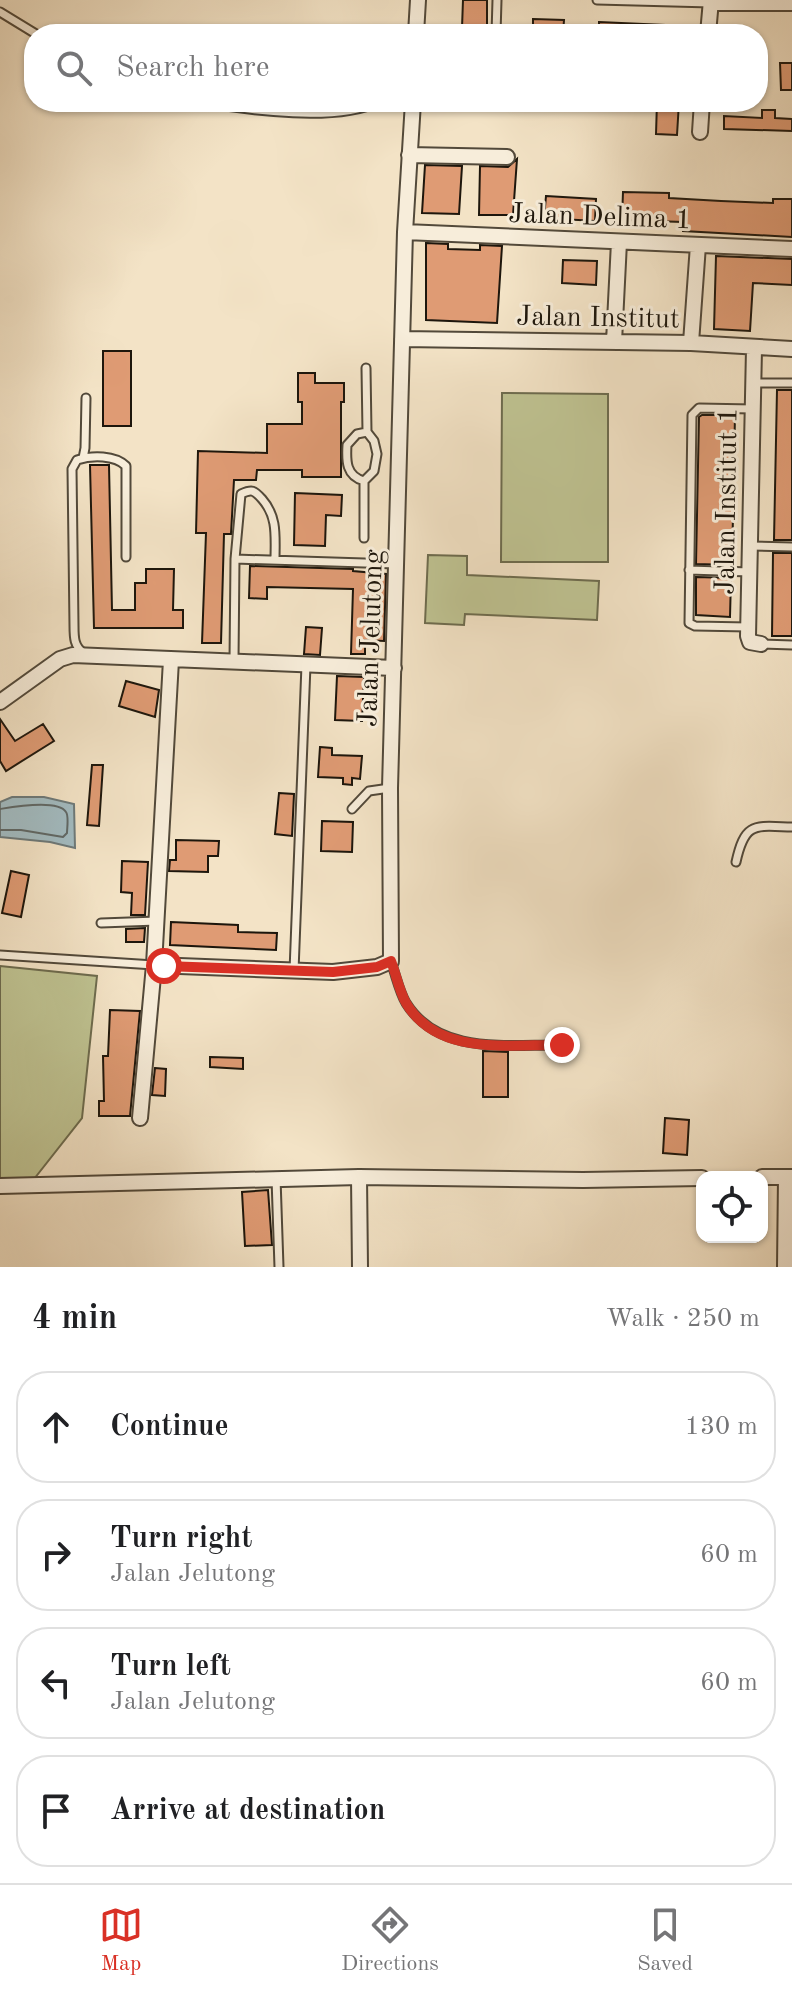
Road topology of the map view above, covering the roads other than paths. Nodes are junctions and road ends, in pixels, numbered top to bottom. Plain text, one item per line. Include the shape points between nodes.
1 (418, 0) edge
2 (497, 0) edge
3 (597, 0) edge
4 (711, 1) edge
5 (792, 3) edge
6 (0, 12) edge
7 (417, 24) edge
8 (496, 24) edge
9 (709, 24) edge
10 (24, 27) edge
11 (295, 112) edge
12 (340, 112) edge
13 (412, 112) edge
14 (701, 112) edge
15 (700, 132) dead end
16 (409, 155) junction
17 (507, 157) dead end
18 (405, 232) junction
19 (619, 242) junction
20 (698, 245) junction
21 (792, 249) edge
22 (402, 339) junction
23 (614, 342) junction
24 (691, 343) junction
25 (754, 349) junction
26 (792, 349) edge
27 (366, 368) dead end
28 (754, 383) junction
29 (792, 383) edge
30 (86, 398) dead end
31 (753, 409) junction
32 (367, 432) junction
33 (377, 454) junction
34 (401, 455) junction
35 (83, 458) junction
36 (364, 481) junction
37 (364, 538) dead end
38 (750, 546) junction
39 (792, 547) edge
40 (126, 557) dead end
41 (235, 559) junction
42 (275, 560) junction
43 (396, 564) junction
44 (689, 570) junction
45 (750, 572) junction
46 (748, 627) junction
47 (761, 644) joint
48 (792, 645) edge
49 (86, 654) junction
50 (171, 660) junction
51 (234, 660) junction
52 (307, 663) junction
53 (394, 668) junction
54 (0, 702) edge
55 (390, 788) junction
56 (352, 809) dead end
57 (792, 827) edge
58 (736, 862) dead end
59 (157, 921) junction
60 (101, 923) dead end
61 (0, 955) edge
62 (391, 961) junction
63 (154, 965) junction
64 (294, 971) junction
65 (562, 1045) dead end
66 (140, 1118) dead end
67 (359, 1177) junction
68 (768, 1177) edge
69 (789, 1177) edge
70 (276, 1178) junction
71 (696, 1178) edge
72 (0, 1186) edge
73 (279, 1267) edge
74 (360, 1267) edge
75 (785, 1267) edge

1 - 7 street
2 - 8 lane
3 - 4 lane
4 - 5 street
4 - 9 street
6 - 10 lane
11 - 12 lane
13 - 16 street, Jalan Jelutong
14 - 15 street
16 - 17 street
16 - 18 street, Jalan Jelutong
18 - 19 street, Jalan Delima 1
18 - 22 street, Jalan Jelutong
19 - 20 street, Jalan Delima 1
19 - 23 street via 611,307
20 - 21 street, Jalan Delima 1
20 - 24 street
22 - 23 street, Jalan Institut
22 - 34 street, Jalan Jelutong
23 - 24 street, Jalan Institut
24 - 25 street, Jalan Institut
25 - 26 street, Jalan Institut
25 - 28 street, Jalan Institut 1
27 - 32 lane
28 - 29 lane
28 - 31 street, Jalan Institut 1
30 - 35 lane
31 - 38 street, Jalan Institut 1
31 - 44 lane via 693,412
32 - 33 lane
32 - 36 lane via 347,445 349,469
33 - 34 lane
33 - 36 lane via 374,471
34 - 43 street, Jalan Jelutong
35 - 40 lane via 113,458 126,466
35 - 49 lane via 72,469 74,640
36 - 37 lane
38 - 39 lane
38 - 45 street, Jalan Institut 1
41 - 42 lane
41 - 42 lane via 239,497 252,490 274,515
41 - 51 lane
42 - 43 lane
43 - 53 street, Jalan Jelutong
44 - 45 lane
44 - 46 lane via 692,625
45 - 46 street, Jalan Institut 1
46 - 47 street, Jalan Institut 1 via 750,642
47 - 48 lane
49 - 50 street
49 - 54 street via 60,659
50 - 51 street
50 - 59 street
51 - 52 street
52 - 53 street
52 - 64 lane
53 - 55 street, Jalan Jelutong
55 - 56 lane via 369,791
55 - 62 street, Jalan Jelutong
57 - 58 lane via 750,829
59 - 60 lane
59 - 63 street
61 - 63 lane
62 - 64 street via 362,970
62 - 65 lane, Jalan Jelutong via 407,1005 452,1041
63 - 64 street
63 - 66 street
67 - 70 street
67 - 71 street
67 - 74 street
68 - 69 street
69 - 75 street
70 - 72 street
70 - 73 lane

